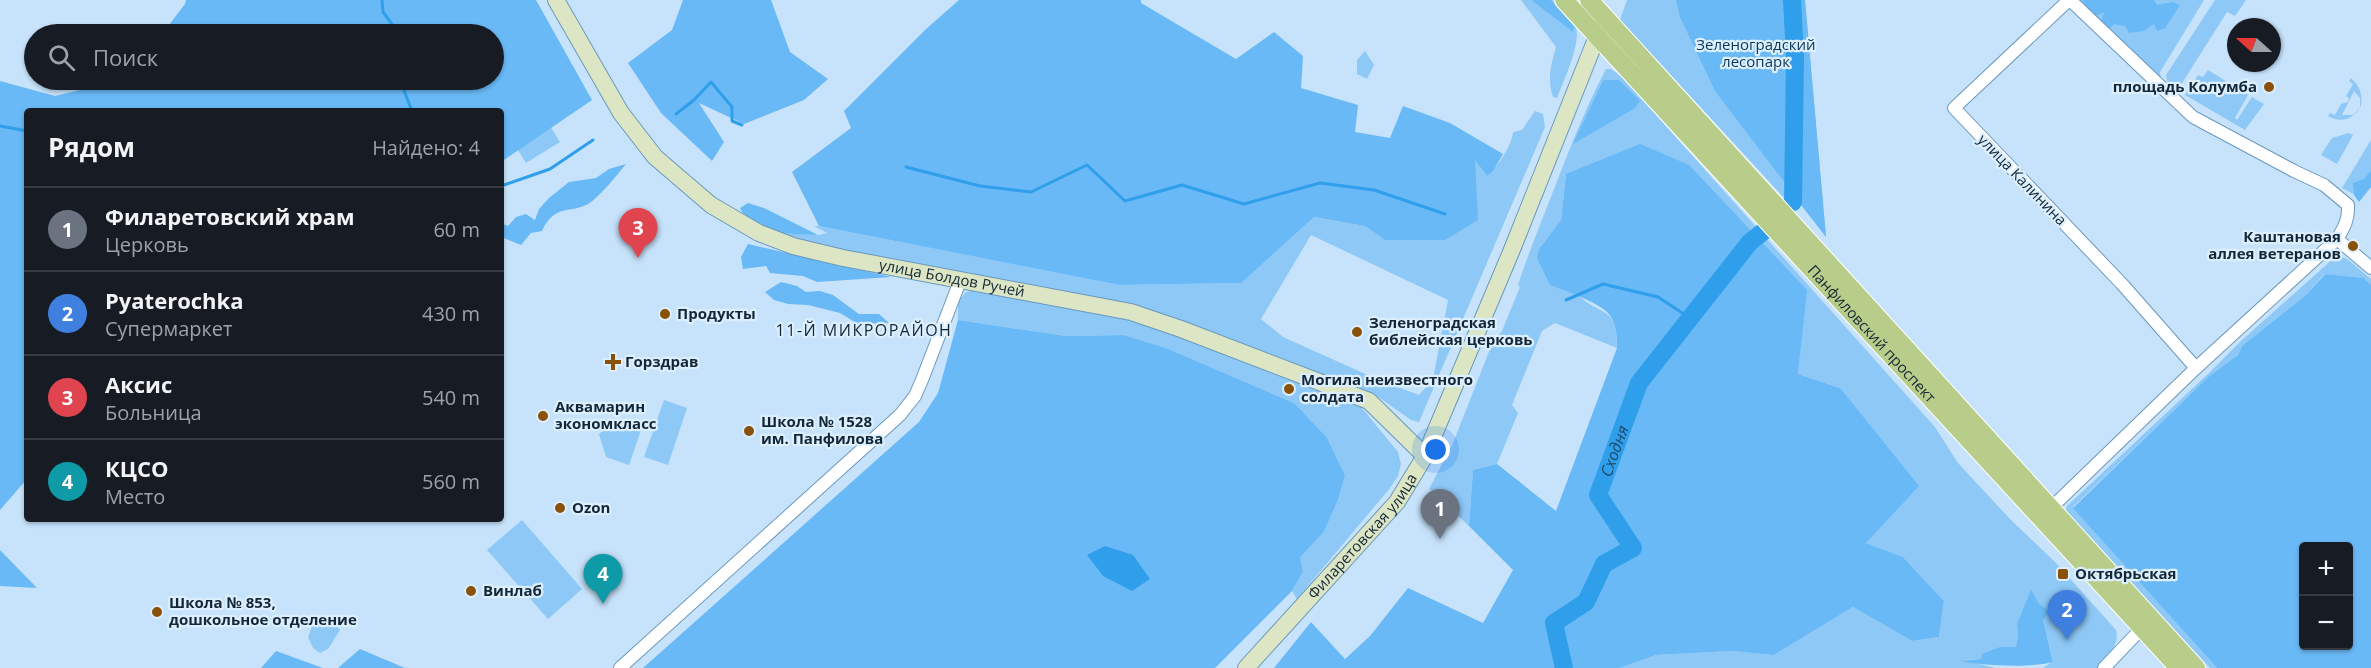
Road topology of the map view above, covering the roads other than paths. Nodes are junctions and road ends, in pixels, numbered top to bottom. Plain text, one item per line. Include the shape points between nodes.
1 (556, 0) edge
2 (1564, 0) edge
3 (2069, 0) edge
4 (1586, 5) edge
5 (1605, 18) junction
6 (1618, 32) junction
7 (1597, 35) junction
8 (1588, 56) junction
9 (1625, 66) junction
10 (2337, 240) junction
11 (2371, 267) edge
12 (960, 281) junction
13 (2196, 368) junction
14 (1425, 456) junction
15 (2051, 508) junction
16 (2142, 627) junction
17 (620, 668) edge
18 (1246, 668) edge
19 (2104, 668) edge
20 (2179, 668) edge
21 (2196, 668) edge

1 - 12 street, улица Болдов Ручей via 634,133 668,170 711,205 759,233 793,246
2 - 4 main road, Панфиловский проспект
3 - 10 street via 2193,117 2324,185 2348,205 2345,227
3 - 13 street, улица Калинина via 1954,108 2122,284
4 - 5 main road, Панфиловский проспект
4 - 7 main road, Панфиловский проспект
4 - 8 street
5 - 6 main road, Панфиловский проспект
5 - 7 street, Филаретовская улица
6 - 7 main road via 1610,29
6 - 15 main road, Панфиловский проспект
7 - 8 street, Филаретовская улица
7 - 9 main road, Панфиловский проспект
8 - 9 street via 1602,51
8 - 14 street, Филаретовская улица
9 - 16 main road, Панфиловский проспект
10 - 11 street
10 - 13 street
12 - 14 street, улица Болдов Ручей via 1131,312 1242,351 1369,401
12 - 17 street via 915,396 900,415
13 - 15 street
14 - 18 street, Филаретовская улица via 1397,502
15 - 21 main road, Панфиловский проспект
16 - 19 street
16 - 20 main road, Панфиловский проспект

